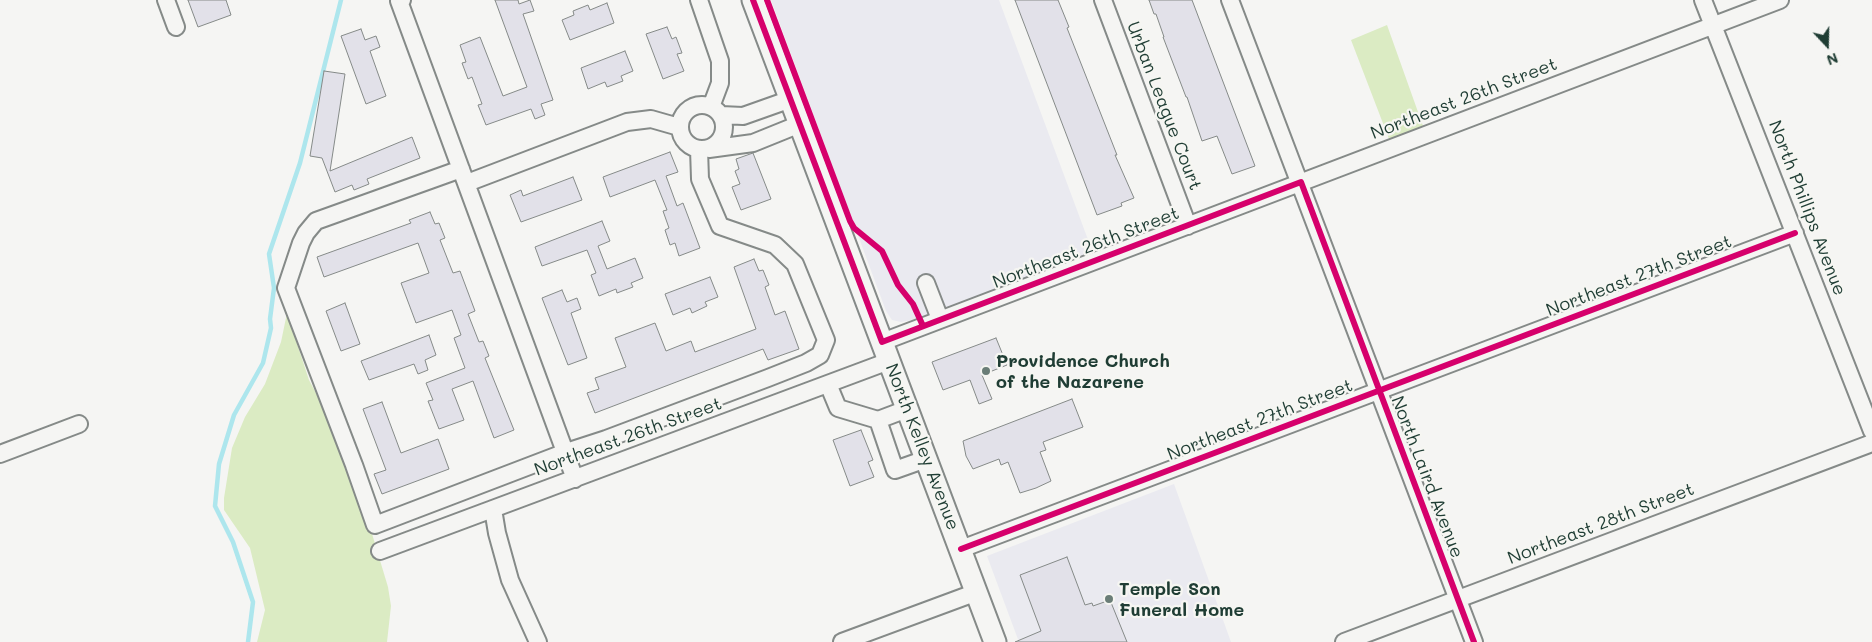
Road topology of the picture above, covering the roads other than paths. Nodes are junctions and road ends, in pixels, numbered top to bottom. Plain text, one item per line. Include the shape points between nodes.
1 (166, 0) edge
2 (402, 0) edge
3 (699, 0) edge
4 (753, 0) edge
5 (1103, 0) edge
6 (1230, 0) edge
7 (1703, 0) edge
8 (1780, 0) edge
9 (1713, 26) junction
10 (176, 27) dead end
11 (791, 99) junction
12 (716, 111) junction
13 (800, 124) junction
14 (679, 127) junction
15 (704, 149) junction
16 (464, 176) junction
17 (1300, 182) junction
18 (1188, 226) junction
19 (1795, 233) junction
20 (926, 283) dead end
21 (940, 319) junction
22 (886, 352) junction
23 (828, 384) junction
24 (1379, 391) junction
25 (907, 408) junction
26 (878, 420) junction
27 (79, 424) dead end
28 (1872, 431) edge
29 (1872, 444) edge
30 (566, 452) junction
31 (0, 454) edge
32 (926, 459) junction
33 (575, 479) junction
34 (493, 509) junction
35 (961, 549) junction
36 (380, 552) dead end
37 (977, 592) junction
38 (1458, 599) junction
39 (538, 642) edge
40 (842, 642) edge
41 (995, 642) edge
42 (1344, 642) edge
43 (1474, 642) edge

1 - 10 street
2 - 16 street via 399,1
3 - 12 street via 720,61
4 - 11 main road, North Kelley Avenue
5 - 18 street, Urban League Court
6 - 17 street, North Laird Avenue
7 - 9 street, North Phillips Avenue
8 - 9 street, Northeast 26th Street
9 - 17 street, Northeast 26th Street
9 - 19 street, North Phillips Avenue
11 - 12 street via 743,116
11 - 13 main road, North Kelley Avenue
12 - 14 street via 704,105 690,108 684,113
12 - 15 street via 724,128 723,135 715,146
13 - 15 street via 753,143
13 - 22 main road, North Kelley Avenue
14 - 15 street via 688,145
14 - 16 street via 651,119 627,122
15 - 30 street via 700,179 720,226 775,245 795,264 826,340 820,355 806,364 759,382
16 - 30 street
16 - 30 street via 316,221 301,243 286,288 375,525
17 - 18 street, Northeast 26th Street
17 - 24 street, North Laird Avenue
18 - 21 street, Northeast 26th Street
19 - 24 street, Northeast 27th Street
19 - 28 street, North Phillips Avenue
20 - 21 street
21 - 22 street, Northeast 26th Street
22 - 23 street, Northeast 26th Street
22 - 25 main road, North Kelley Avenue
23 - 26 street via 838,408
23 - 33 street, Northeast 26th Street
24 - 35 street, Northeast 27th Street
24 - 38 street, North Laird Avenue
25 - 26 street
25 - 32 main road, North Kelley Avenue
26 - 32 street via 896,470
27 - 31 street
29 - 38 street, Northeast 28th Street
30 - 33 street
32 - 35 main road, North Kelley Avenue
33 - 34 street, Northeast 26th Street
34 - 36 street, Northeast 26th Street
34 - 39 street via 510,580
35 - 37 main road, North Kelley Avenue
37 - 40 street
37 - 41 main road, North Kelley Avenue
38 - 42 street, Northeast 28th Street
38 - 43 street, North Laird Avenue

